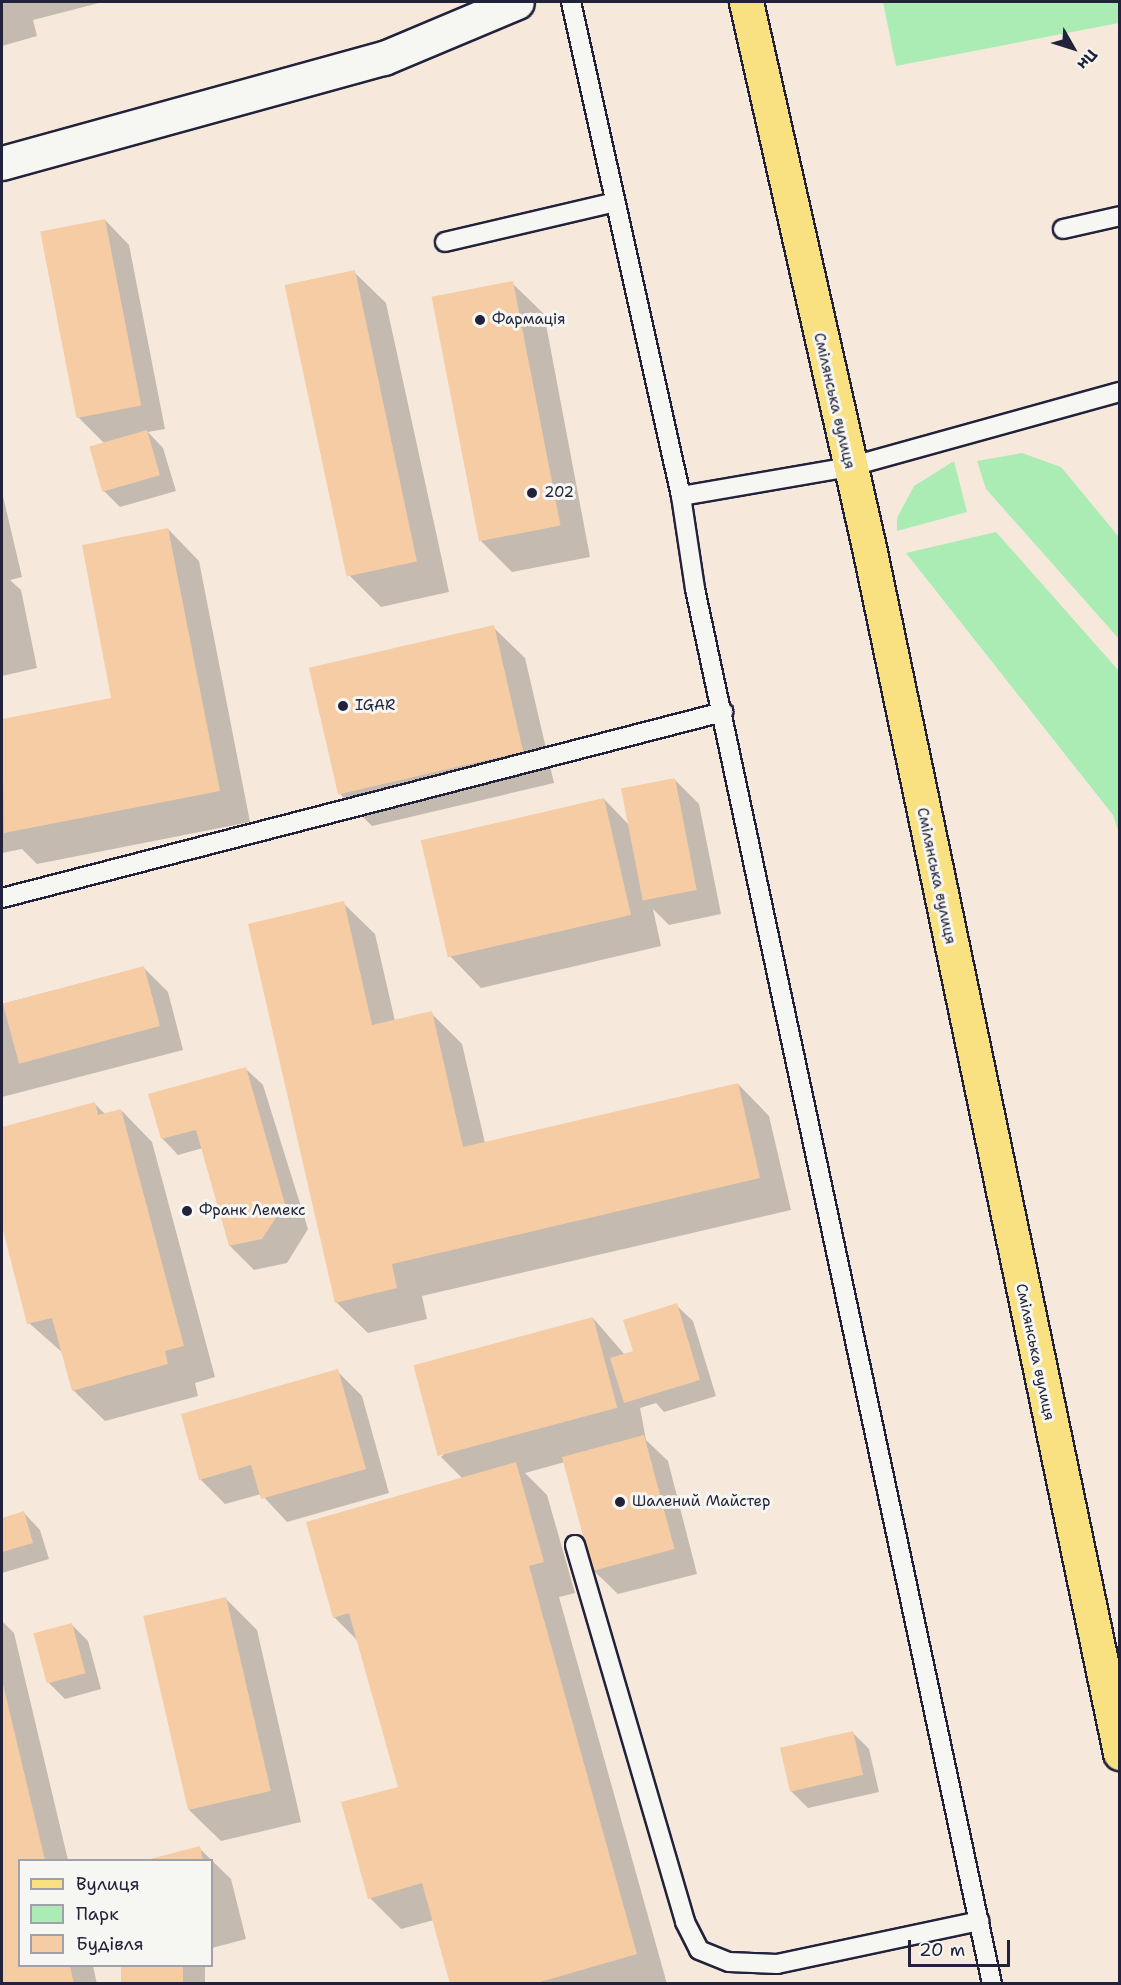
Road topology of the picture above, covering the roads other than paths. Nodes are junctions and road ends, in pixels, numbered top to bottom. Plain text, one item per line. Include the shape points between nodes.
1 (517, 2) edge
2 (571, 2) edge
3 (746, 2) edge
4 (2, 163) edge
5 (615, 202) junction
6 (1119, 216) edge
7 (1063, 230) dead end
8 (445, 242) dead end
9 (1119, 392) edge
10 (849, 467) junction
11 (681, 496) junction
12 (723, 712) junction
13 (2, 898) edge
14 (575, 1545) dead end
15 (1119, 1753) edge
16 (979, 1921) junction
17 (993, 1983) edge

1 - 4 street via 384,58
2 - 5 lane
3 - 10 main road, Смілянська вулиця
5 - 8 lane
5 - 11 lane
6 - 7 lane
9 - 10 lane
10 - 11 lane
10 - 15 main road, Смілянська вулиця
11 - 12 lane via 695,589
12 - 13 lane
12 - 16 lane
14 - 16 lane via 685,1922 699,1950 729,1962 777,1964
16 - 17 lane

